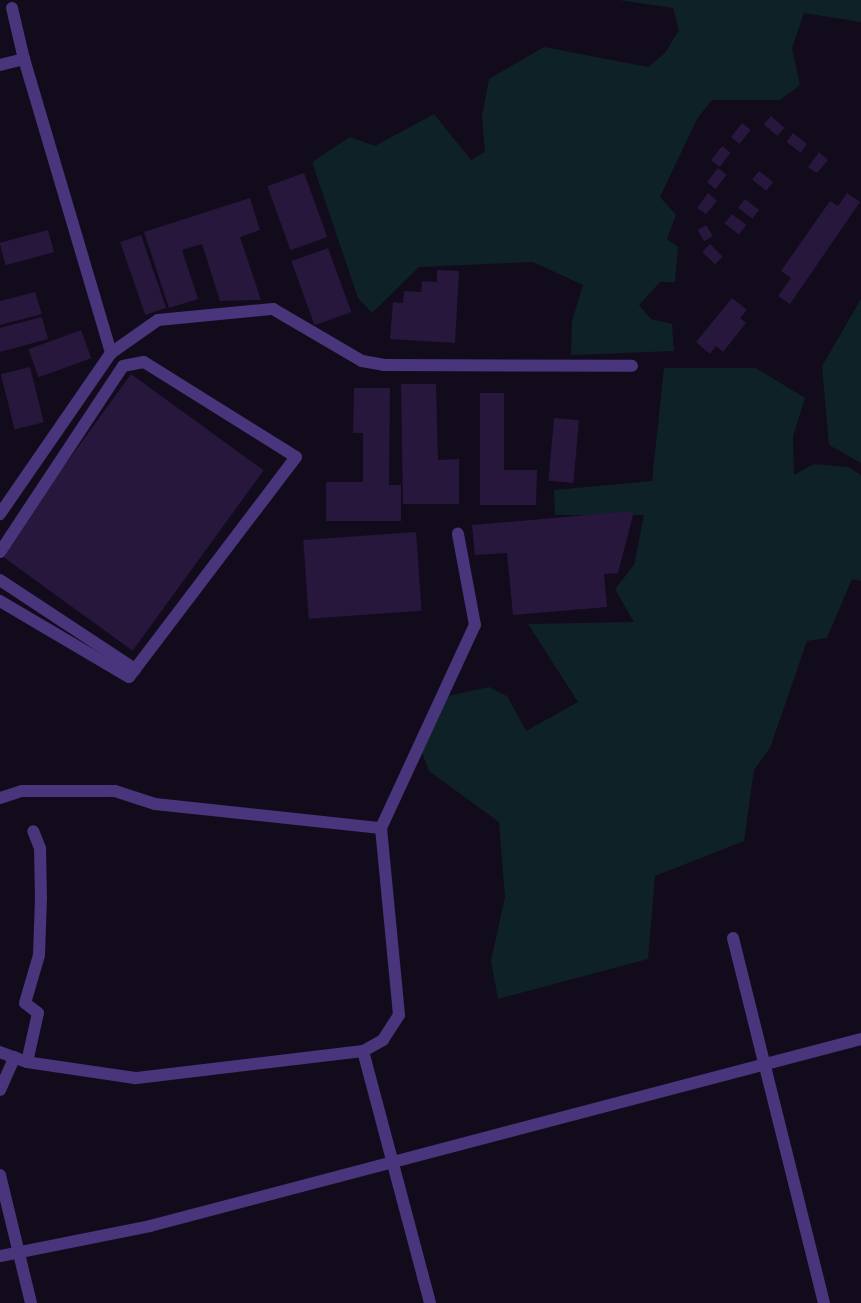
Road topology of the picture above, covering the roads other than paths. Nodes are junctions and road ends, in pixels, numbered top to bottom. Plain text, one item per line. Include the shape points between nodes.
1 (12, 8) dead end
2 (0, 56) edge
3 (12, 62) edge
4 (111, 353) junction
5 (632, 366) dead end
6 (0, 514) edge
7 (458, 534) dead end
8 (0, 552) edge
9 (0, 580) edge
10 (0, 601) edge
11 (135, 669) junction
12 (0, 798) edge
13 (381, 828) junction
14 (33, 831) dead end
15 (733, 938) dead end
16 (861, 1039) edge
17 (363, 1051) junction
18 (0, 1052) edge
19 (21, 1059) junction
20 (764, 1064) junction
21 (0, 1090) edge
22 (392, 1160) junction
23 (0, 1175) edge
24 (16, 1251) junction
25 (0, 1256) edge
26 (30, 1303) edge
27 (430, 1303) edge
28 (824, 1303) edge

1 - 3 street
2 - 3 street
3 - 4 street
4 - 5 street via 158,320 273,308 362,361 385,365
4 - 6 street
7 - 13 street via 475,625
8 - 11 street via 123,366 144,362 296,457
9 - 11 street
10 - 11 street via 129,677
12 - 13 street via 22,791 115,791 155,804
13 - 17 street via 399,1014 383,1040
14 - 19 street via 40,848 40,955 25,1003 38,1013
15 - 20 street
16 - 20 street
17 - 19 street via 135,1078
17 - 22 street
18 - 19 street
19 - 21 street
20 - 22 street
20 - 28 street
22 - 24 street via 150,1226
22 - 27 street
23 - 24 street
24 - 25 street
24 - 26 street

